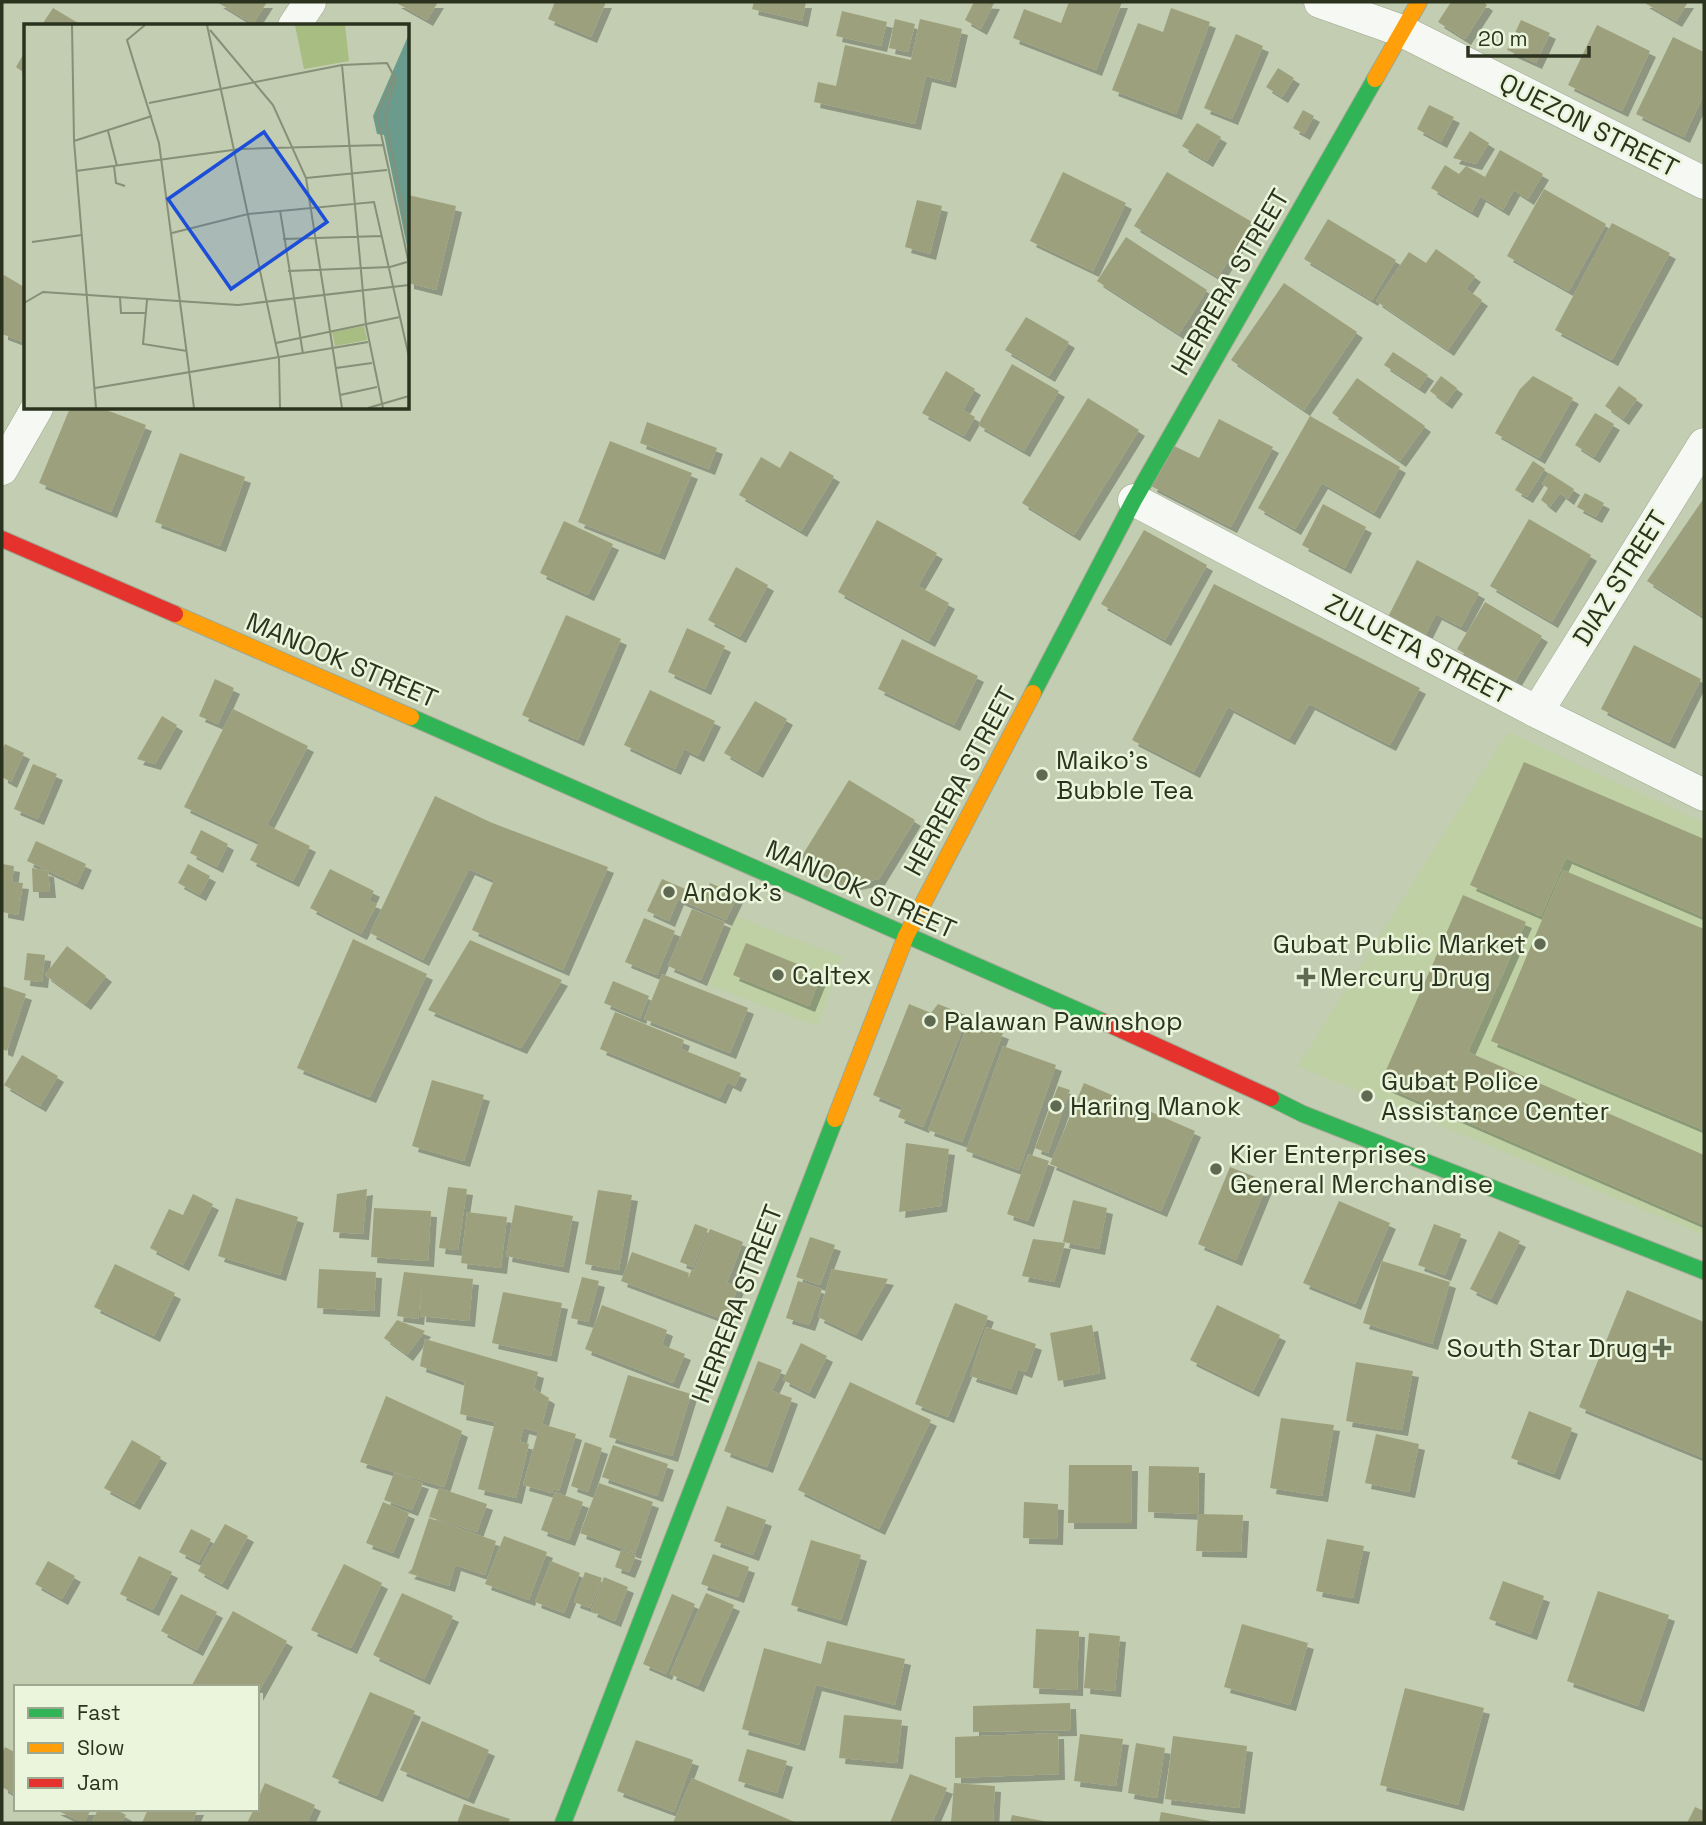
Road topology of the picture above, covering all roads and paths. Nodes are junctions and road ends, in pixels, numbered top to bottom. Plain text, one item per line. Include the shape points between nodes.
1 (310, 2) edge
2 (1320, 2) edge
3 (1419, 2) edge
4 (295, 24) edge
5 (1402, 31) junction
6 (1704, 183) edge
7 (36, 410) edge
8 (1704, 444) edge
9 (2, 469) edge
10 (1134, 500) junction
11 (2, 539) edge
12 (1536, 712) junction
13 (1704, 795) edge
14 (906, 936) junction
15 (1704, 1271) edge
16 (563, 1823) edge

1 - 4 street
2 - 5 street, QUEZON STREET
3 - 5 street, HERRERA STREET
5 - 6 street, QUEZON STREET
5 - 10 street, HERRERA STREET
7 - 9 street
8 - 12 street, DIAZ STREET
10 - 12 street, ZULUETA STREET
10 - 14 street, HERRERA STREET
11 - 14 street, MANOOK STREET
12 - 13 street, ZULUETA STREET
14 - 15 street, MANOOK STREET via 1303,1114
14 - 16 street, HERRERA STREET

